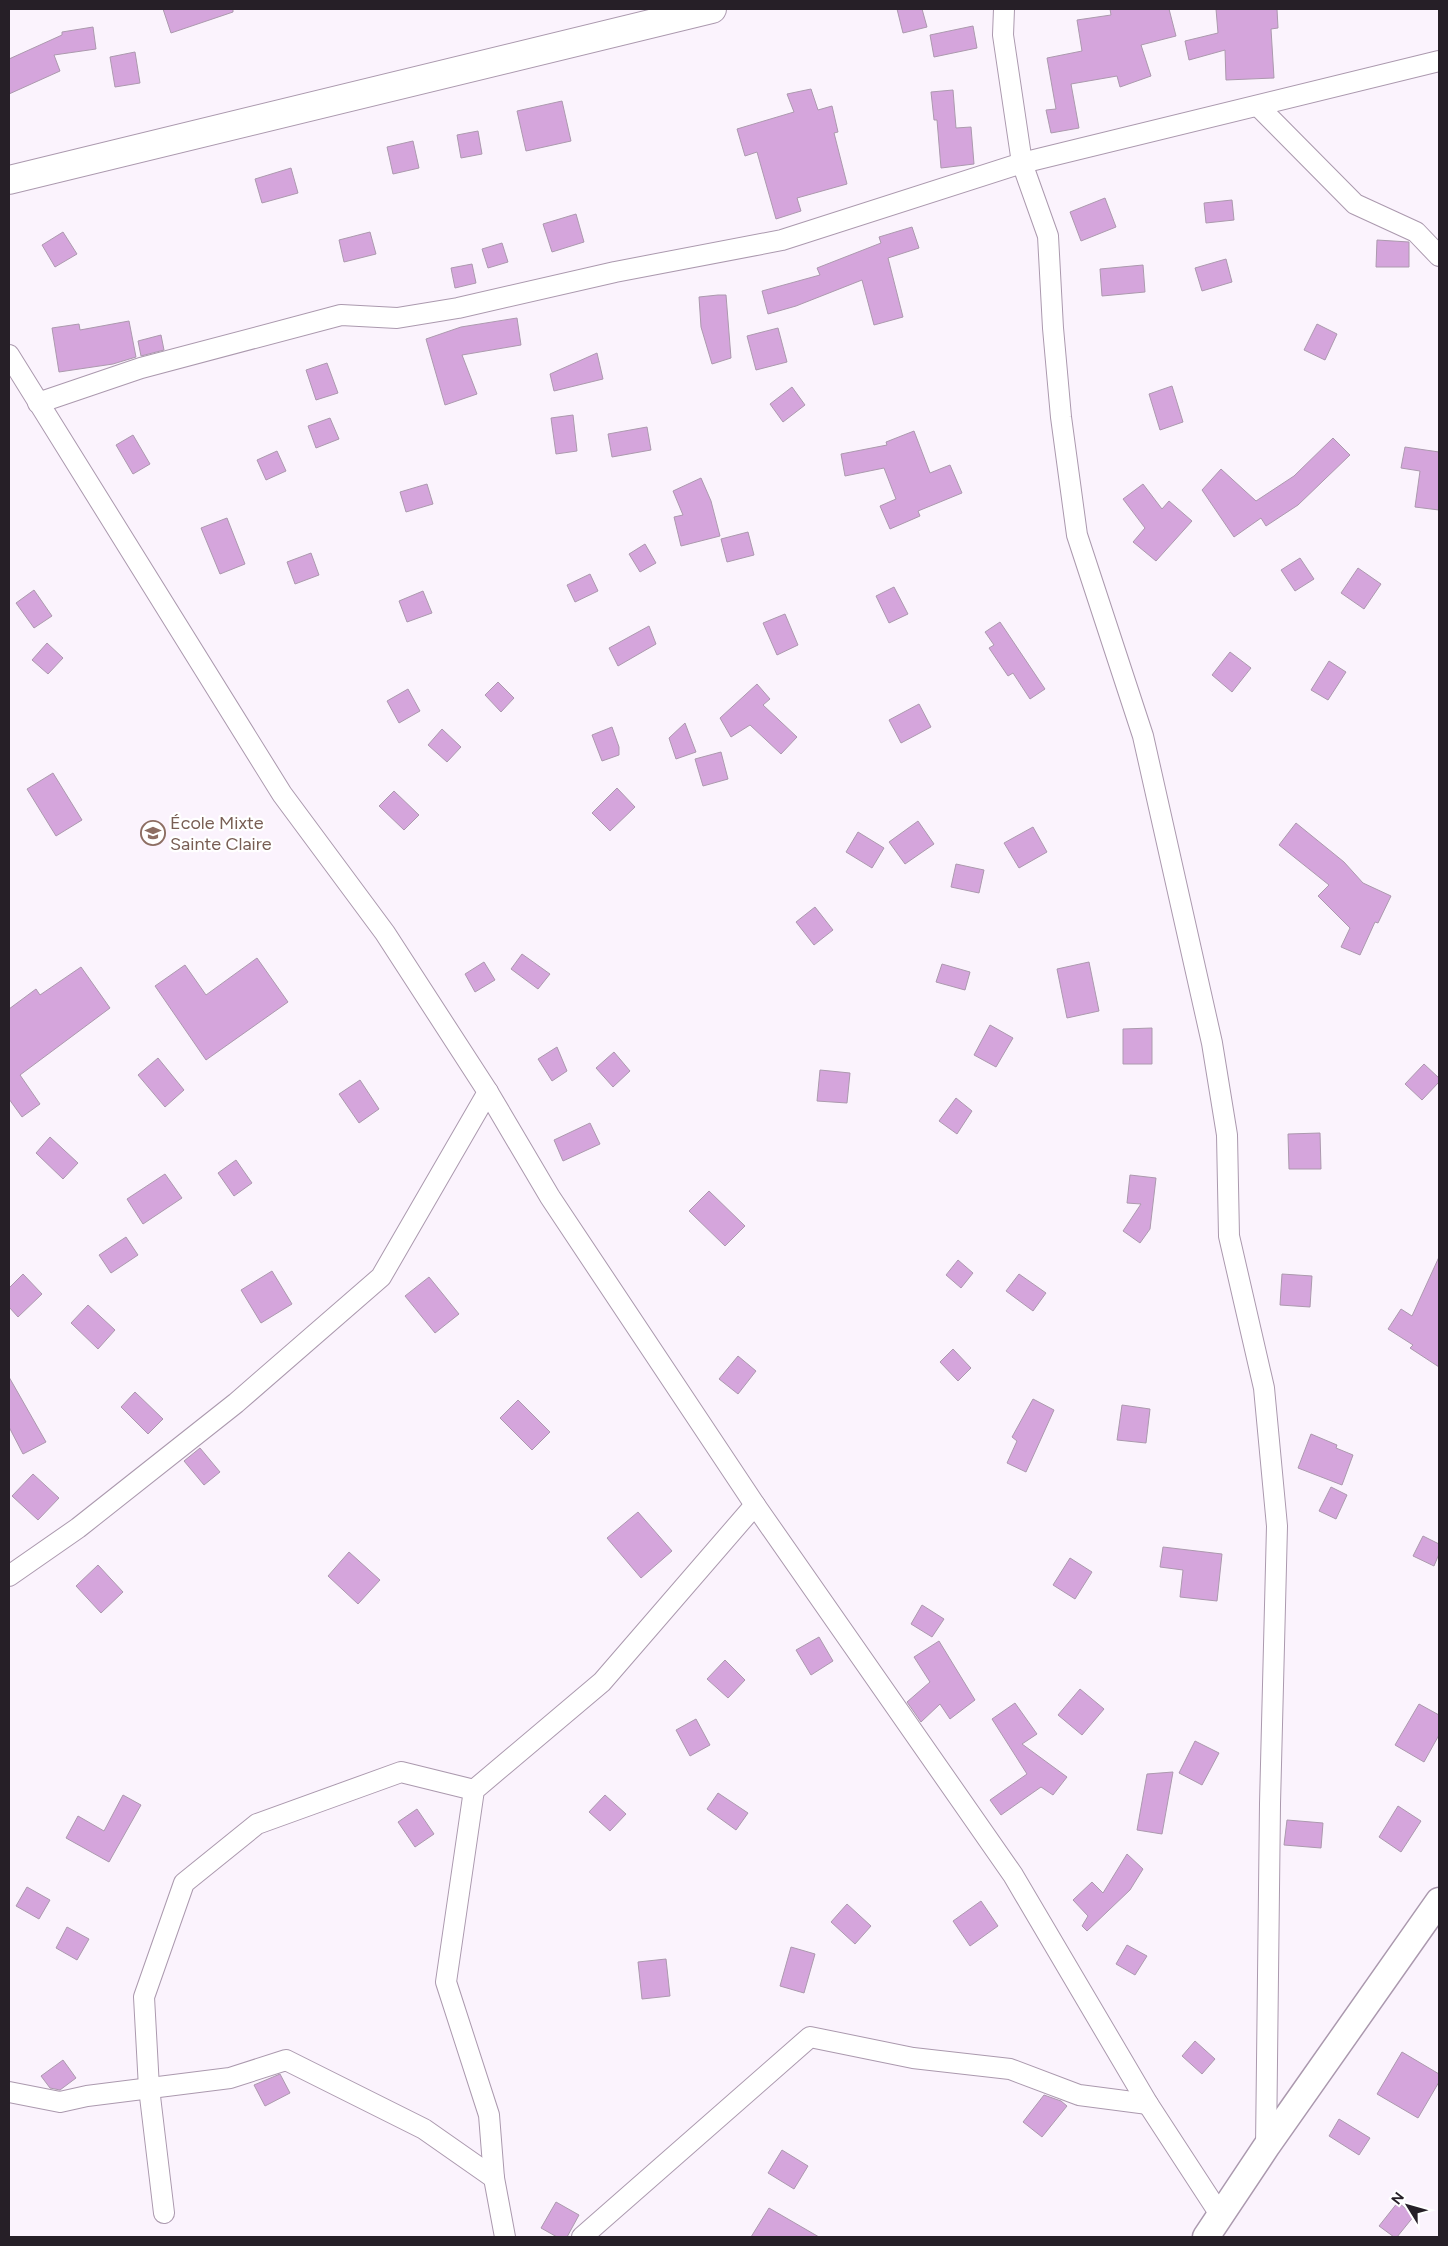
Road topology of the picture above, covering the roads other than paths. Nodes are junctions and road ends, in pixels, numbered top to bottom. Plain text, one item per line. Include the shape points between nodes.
1 (712, 9) edge
2 (1004, 9) edge
3 (1439, 62) edge
4 (1258, 106) junction
5 (1022, 163) junction
6 (9, 180) edge
7 (1439, 256) edge
8 (9, 355) edge
9 (38, 404) junction
10 (488, 1092) junction
11 (755, 1505) junction
12 (9, 1576) edge
13 (474, 1790) junction
14 (1439, 1900) edge
15 (149, 2088) junction
16 (9, 2092) edge
17 (1148, 2104) junction
18 (1266, 2147) junction
19 (494, 2178) junction
20 (164, 2213) dead end
21 (1220, 2216) junction
22 (505, 2237) edge
23 (582, 2237) edge
24 (1206, 2237) edge

1 - 6 main road
2 - 5 street via 1003,34
3 - 4 street
4 - 5 street
4 - 7 street via 1354,204 1416,232
5 - 9 street via 782,240 615,272 449,310 397,318 341,315 141,368
5 - 18 street via 1048,236 1054,348 1077,535 1143,736 1212,1043 1227,1135 1229,1236 1264,1388 1277,1526
8 - 9 street
9 - 10 street via 282,794 385,933
10 - 11 street via 550,1197
10 - 12 street via 381,1277 236,1403 78,1528
11 - 13 street via 602,1682
11 - 17 street via 1013,1875
13 - 15 street via 401,1772 257,1824 184,1884 144,1996
13 - 19 street via 446,1982 489,2115
14 - 18 street
15 - 16 street via 60,2102
15 - 19 street via 230,2078 286,2060 424,2129
15 - 20 street
17 - 21 street
17 - 23 street via 1079,2095 1010,2069 913,2058 810,2037
18 - 21 street
19 - 22 street
21 - 24 street

